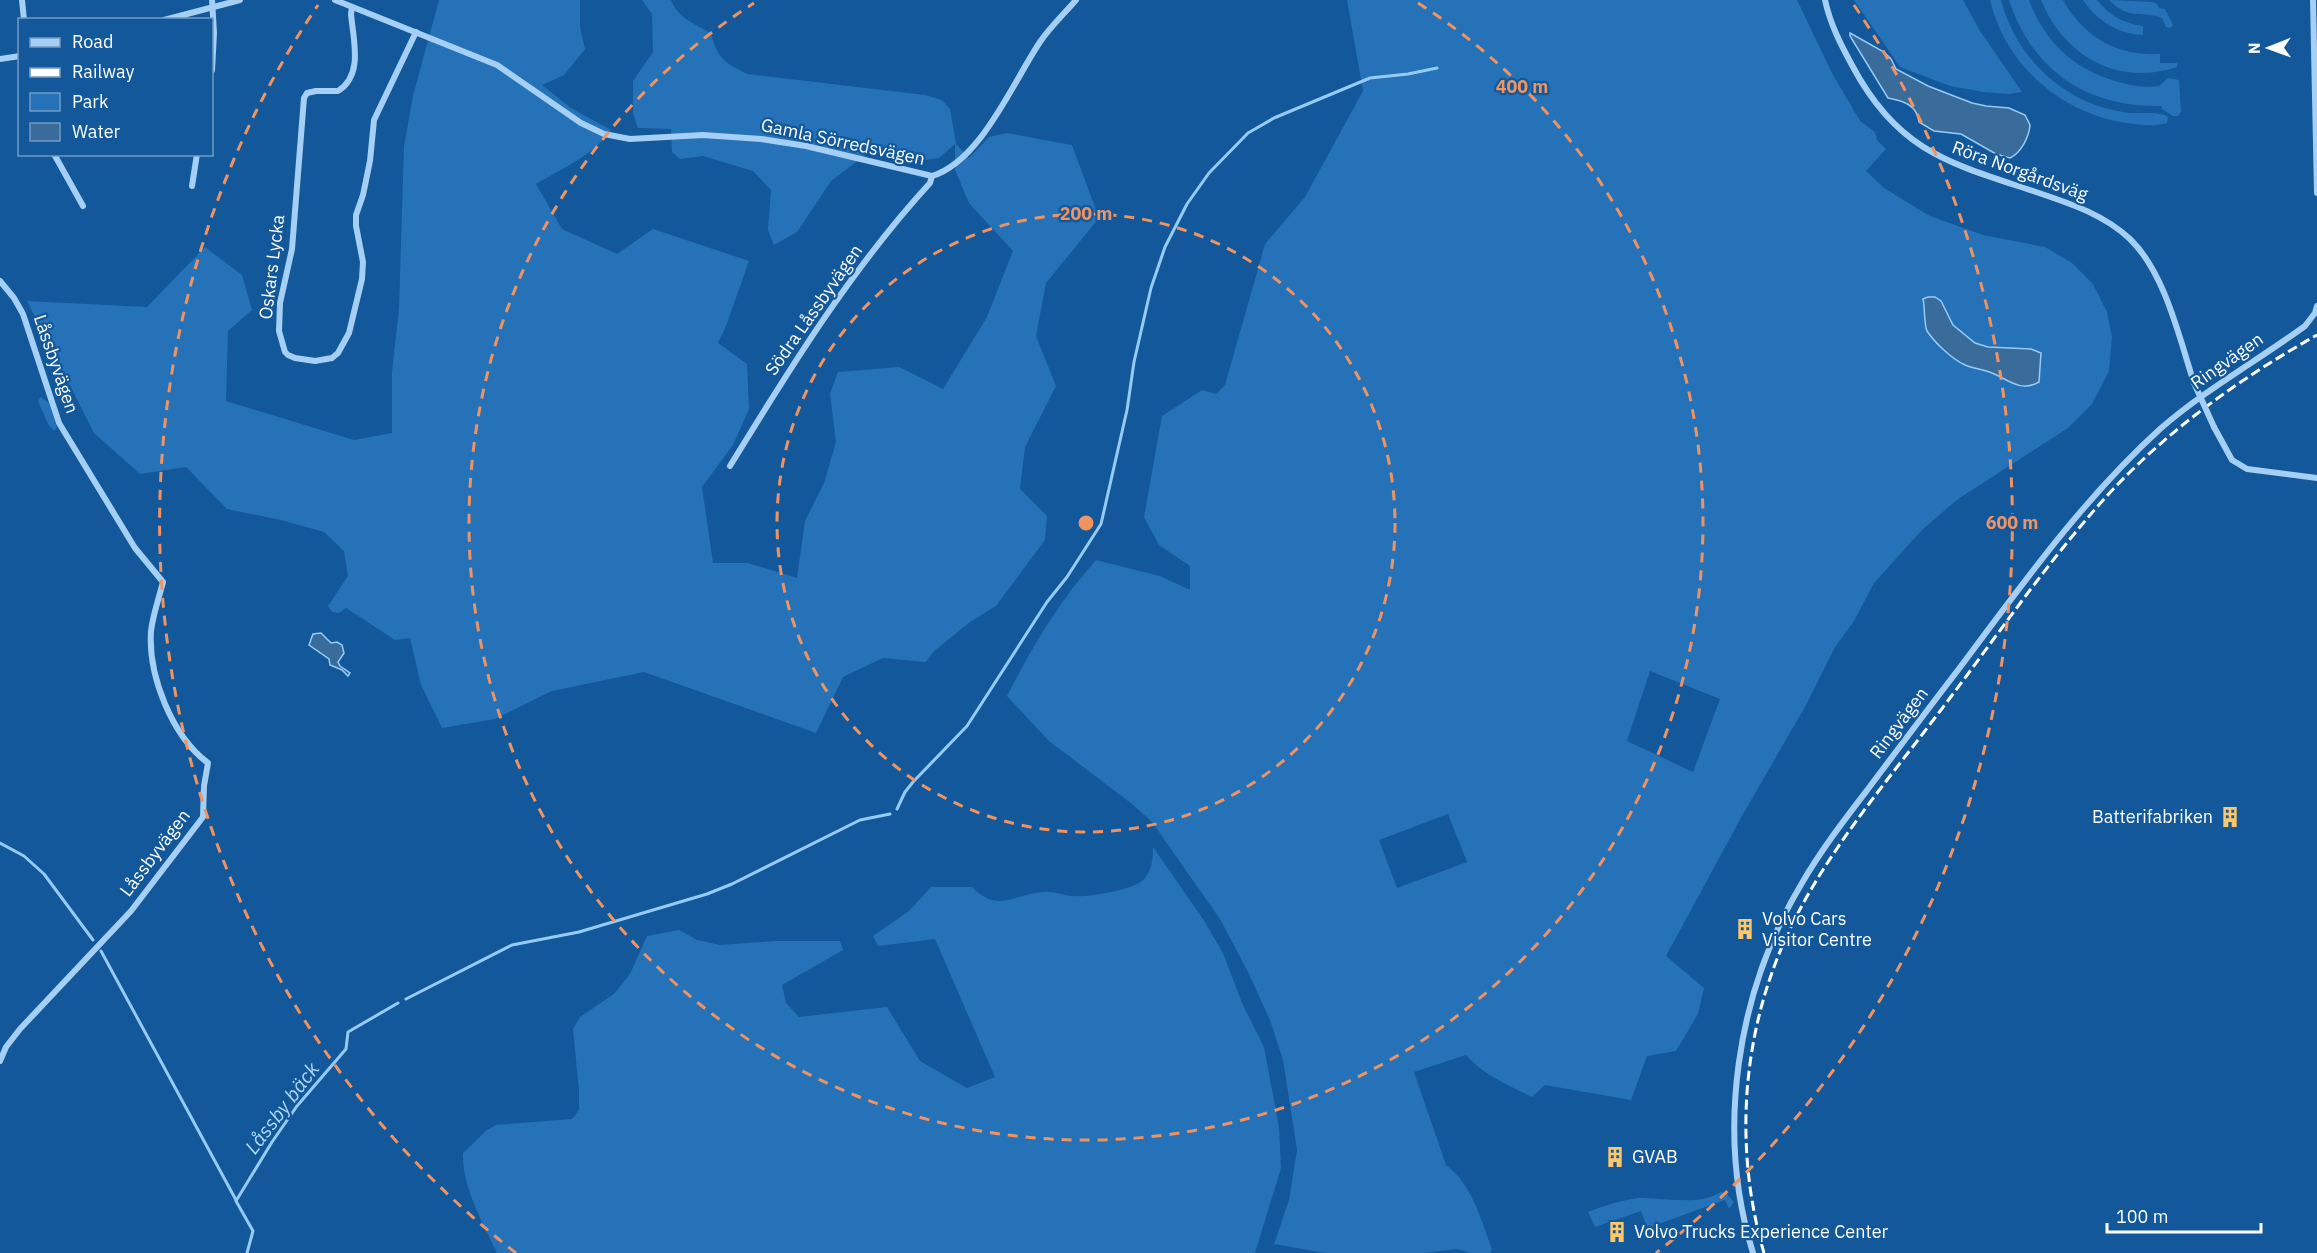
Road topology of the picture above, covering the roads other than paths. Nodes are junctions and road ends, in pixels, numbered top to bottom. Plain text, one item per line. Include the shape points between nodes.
1 (22, 0) edge
2 (240, 0) edge
3 (335, 0) edge
4 (1076, 0) edge
5 (1825, 0) edge
6 (2313, 0) edge
7 (212, 3) edge
8 (352, 7) junction
9 (24, 18) edge
10 (170, 18) edge
11 (213, 18) edge
12 (213, 18) edge
13 (416, 32) junction
14 (213, 52) edge
15 (18, 56) edge
16 (0, 59) edge
17 (55, 156) edge
18 (197, 156) edge
19 (932, 176) junction
20 (192, 186) dead end
21 (2317, 193) edge
22 (83, 206) dead end
23 (0, 281) edge
24 (2317, 307) edge
25 (730, 466) dead end
26 (2317, 478) edge
27 (0, 1060) edge
28 (1753, 1253) edge

1 - 9 street
2 - 7 street
3 - 8 street, Gamla Sörredsvägen
4 - 19 street, Gamla Sörredsvägen via 1041,39 997,117 981,137 948,169
5 - 26 street, Röra Norgårdsväg, bridge via 1835,32 1864,86 1893,125 1914,142 1956,165 2083,208 2109,222 2143,253 2161,286 2194,383 2232,460 2247,469
6 - 21 street
7 - 10 street
7 - 12 street
8 - 13 street, Gamla Sörredsvägen
8 - 13 street, Oskars Lycka via 355,61 350,80 338,91 311,92 304,98 292,249 280,303 279,331 285,352 295,358 332,358 349,333 362,279 356,215 370,161 374,120
11 - 14 street
13 - 19 street, Gamla Sörredsvägen via 497,65 581,123 615,137 753,138 806,146
15 - 16 street
17 - 22 street
18 - 20 street
19 - 25 street, Södra Låssbyvägen via 894,222 794,363
23 - 27 street, Låssbyvägen via 23,314 59,423 135,548 163,582 151,633 157,681 184,738 208,763 203,817 131,911 20,1029
24 - 28 street, Ringvägen via 2305,326 2201,396 2098,491 1937,696 1801,883 1762,968 1739,1065 1736,1164

